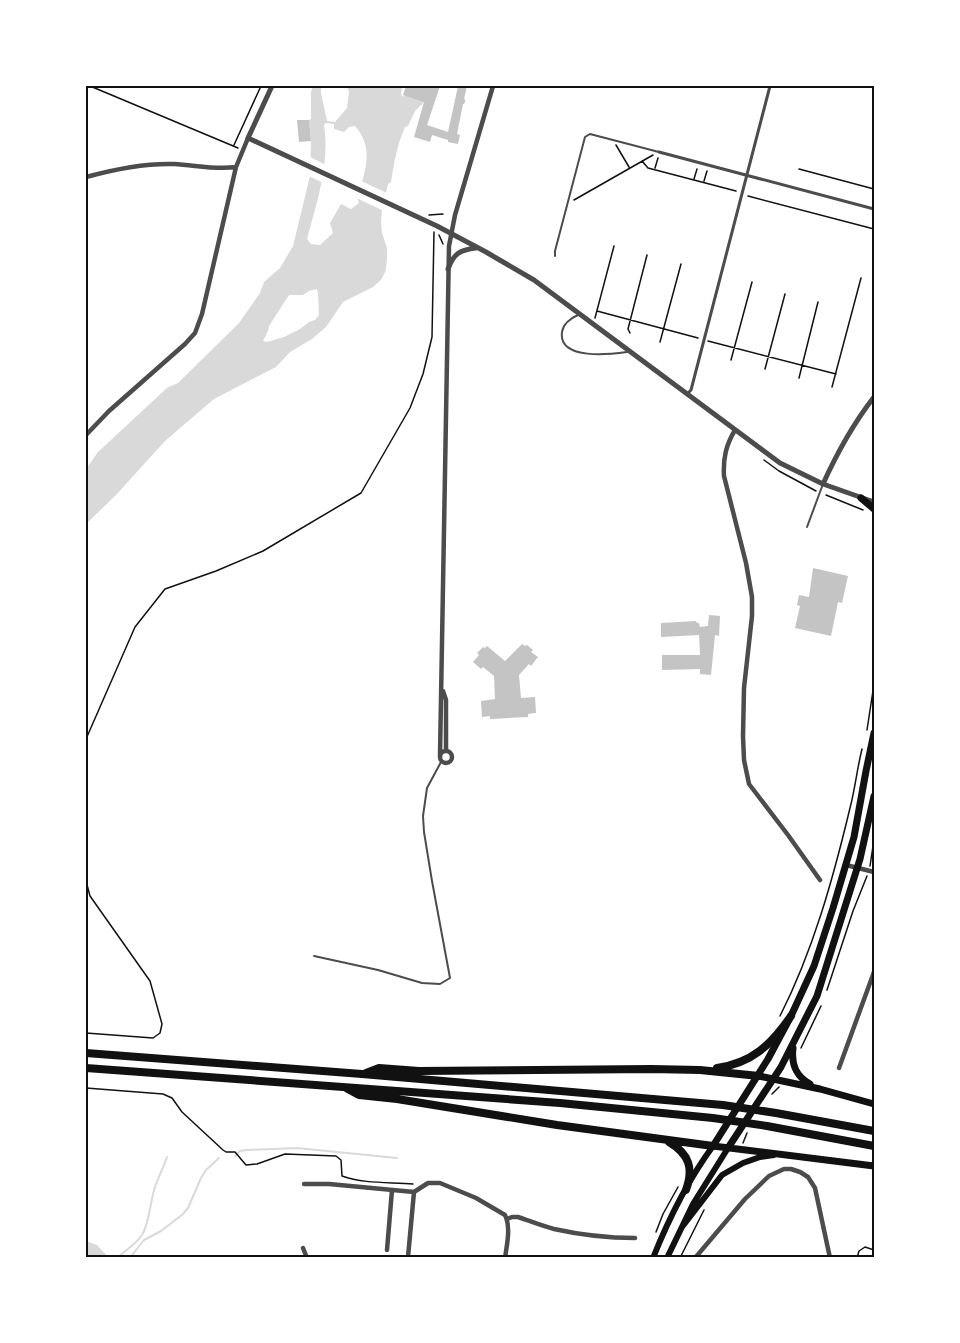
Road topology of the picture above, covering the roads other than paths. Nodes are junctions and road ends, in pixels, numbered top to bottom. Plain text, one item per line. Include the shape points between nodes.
1 (272, 86) edge
2 (493, 86) edge
3 (771, 86) edge
4 (248, 138) junction
5 (659, 152) joint
6 (236, 166) junction
7 (747, 175) junction
8 (86, 177) edge
9 (874, 209) edge
10 (451, 233) junction
11 (478, 248) junction
12 (555, 256) dead end
13 (448, 269) junction
14 (580, 314) junction
15 (630, 351) junction
16 (687, 394) junction
17 (874, 397) edge
18 (735, 430) junction
19 (86, 435) edge
20 (824, 484) junction
21 (861, 498) junction
22 (874, 502) edge
23 (874, 509) edge
24 (807, 526) dead end
25 (442, 690) junction
26 (874, 733) edge
27 (446, 751) junction
28 (440, 756) junction
29 (441, 762) junction
30 (874, 796) edge
31 (846, 865) junction
32 (857, 868) junction
33 (874, 872) edge
34 (820, 880) dead end
35 (314, 956) dead end
36 (874, 972) edge
37 (791, 1016) junction
38 (794, 1043) junction
39 (86, 1053) edge
40 (86, 1068) edge
41 (839, 1068) dead end
42 (700, 1070) junction
43 (362, 1074) junction
44 (759, 1076) junction
45 (773, 1079) junction
46 (342, 1086) junction
47 (820, 1089) junction
48 (874, 1104) edge
49 (874, 1131) edge
50 (659, 1138) junction
51 (713, 1146) junction
52 (874, 1146) edge
53 (728, 1148) junction
54 (782, 1154) junction
55 (874, 1166) edge
56 (303, 1184) dead end
57 (392, 1190) junction
58 (686, 1190) junction
59 (414, 1192) junction
60 (507, 1219) junction
61 (682, 1227) junction
62 (635, 1238) dead end
63 (303, 1248) dead end
64 (387, 1250) dead end
65 (307, 1257) edge
66 (408, 1257) edge
67 (506, 1257) edge
68 (653, 1257) edge
69 (667, 1257) edge
70 (695, 1257) edge
71 (830, 1257) edge

1 - 4 street
2 - 10 street
3 - 7 street
4 - 6 street
4 - 10 street
5 - 7 street
5 - 12 lane via 590,134 585,137
6 - 8 street via 151,164
6 - 19 street via 195,333
7 - 9 street
7 - 16 street
10 - 11 street
10 - 13 street
11 - 13 street via 457,253
11 - 14 street via 534,280
13 - 25 street
14 - 15 street
14 - 15 lane via 567,322 562,332 570,350 593,354
15 - 16 street
16 - 18 street
17 - 20 street via 846,438
18 - 20 street via 780,463
18 - 34 street via 723,465 752,597 744,688 744,760 749,784
20 - 21 street
20 - 24 lane
21 - 22 street
21 - 23 main road
25 - 27 street via 446,700
25 - 28 street
26 - 31 main road
27 - 28 street
27 - 29 street via 452,754 452,761
28 - 29 street
29 - 35 lane via 427,788 423,816 450,978 440,984 422,983
30 - 32 main road
31 - 32 street
31 - 37 main road via 817,956
32 - 33 street
32 - 38 main road via 822,980
36 - 41 street
37 - 42 highway via 770,1044 748,1059 723,1068
37 - 44 main road
38 - 45 main road
38 - 47 main road via 795,1071
39 - 43 highway
40 - 46 highway
42 - 43 highway via 379,1068
42 - 44 highway
43 - 49 highway via 723,1105
44 - 45 main road
44 - 51 main road
45 - 47 main road
45 - 53 main road
46 - 50 highway via 359,1095
46 - 52 highway via 713,1118
47 - 48 main road
50 - 51 highway
50 - 58 highway via 677,1147 688,1160
51 - 53 main road
51 - 58 main road
53 - 54 main road
53 - 61 main road
54 - 55 main road
54 - 61 main road via 752,1160 722,1175
56 - 57 street
57 - 59 street
57 - 64 street
58 - 68 main road
59 - 60 street via 432,1182 445,1184 502,1212
59 - 66 street
60 - 62 street via 518,1217 585,1235
60 - 67 street
61 - 69 main road
63 - 65 street
70 - 71 street via 769,1176 791,1169 810,1179 817,1193

